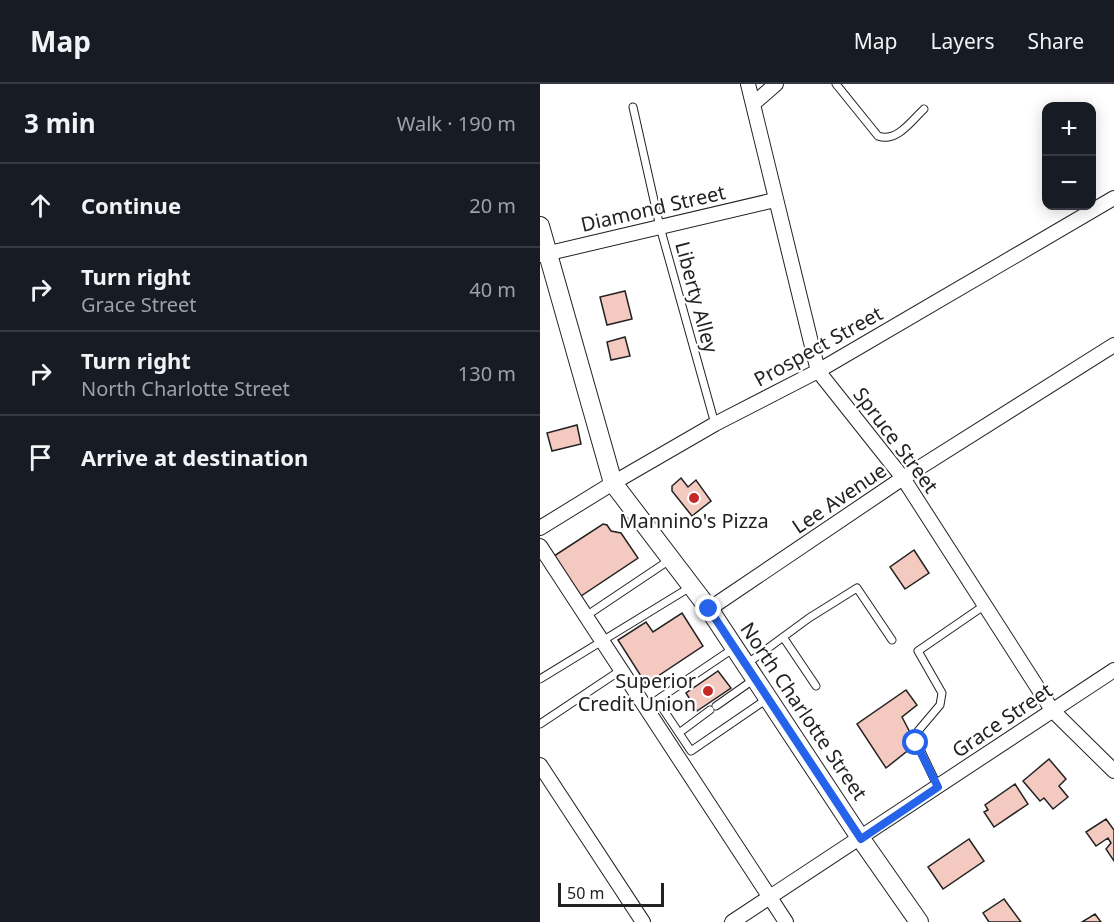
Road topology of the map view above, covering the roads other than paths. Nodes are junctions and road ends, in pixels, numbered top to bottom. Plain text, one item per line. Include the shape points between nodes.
1 (748, 84) edge
2 (776, 84) edge
3 (836, 84) edge
4 (753, 104) junction
5 (633, 107) dead end
6 (924, 109) dead end
7 (1114, 198) edge
8 (775, 200) junction
9 (540, 225) edge
10 (660, 227) junction
11 (543, 254) edge
12 (1114, 345) edge
13 (818, 370) junction
14 (715, 424) junction
15 (903, 478) junction
16 (613, 483) junction
17 (540, 528) edge
18 (540, 546) edge
19 (671, 559) junction
20 (692, 586) junction
21 (985, 605) junction
22 (709, 609) junction
23 (586, 616) junction
24 (783, 637) junction
25 (601, 640) junction
26 (892, 640) dead end
27 (735, 648) junction
28 (621, 670) junction
29 (1114, 670) edge
30 (750, 672) junction
31 (540, 679) edge
32 (816, 686) dead end
33 (768, 699) junction
34 (1052, 710) junction
35 (540, 724) edge
36 (679, 733) junction
37 (540, 765) edge
38 (1114, 771) edge
39 (938, 787) junction
40 (861, 839) junction
41 (770, 899) junction
42 (643, 922) edge
43 (732, 922) edge
44 (786, 922) edge
45 (919, 922) edge

1 - 4 street, Spruce Street
2 - 4 street
3 - 6 lane via 878,136 885,139 895,136
4 - 8 street, Spruce Street
5 - 10 lane, Liberty Alley
7 - 13 street, Prospect Street
8 - 10 street, Diamond Street
8 - 13 street, Spruce Street
9 - 11 main road, North Charlotte Street
10 - 11 street, Diamond Street
10 - 14 lane, Liberty Alley
11 - 16 main road, North Charlotte Street
12 - 15 street, Lee Avenue
13 - 14 street, Prospect Street
13 - 15 street, Spruce Street
14 - 16 street, Prospect Street
15 - 21 street, Spruce Street
15 - 22 street, Lee Avenue
16 - 17 street, Prospect Street
16 - 19 main road, North Charlotte Street
18 - 23 street
19 - 20 main road, North Charlotte Street
19 - 23 lane
20 - 22 main road, North Charlotte Street
20 - 25 lane
21 - 34 street, Spruce Street
21 - 39 lane via 918,651 942,693 940,705 918,731 916,743
22 - 27 main road, North Charlotte Street
23 - 25 street
24 - 26 lane via 857,588
24 - 30 lane
24 - 32 lane
25 - 28 street
25 - 31 lane
27 - 30 main road, North Charlotte Street
27 - 36 lane via 657,700
28 - 35 lane
28 - 41 street
29 - 34 street, Grace Street
30 - 33 main road, North Charlotte Street
30 - 36 lane via 713,708
33 - 36 lane via 691,751
33 - 40 main road, North Charlotte Street
34 - 38 street, Spruce Street
34 - 39 street, Grace Street
37 - 42 street
39 - 40 street, Grace Street
40 - 41 street, Grace Street
40 - 45 main road, North Charlotte Street
41 - 43 street, Grace Street
41 - 44 street

